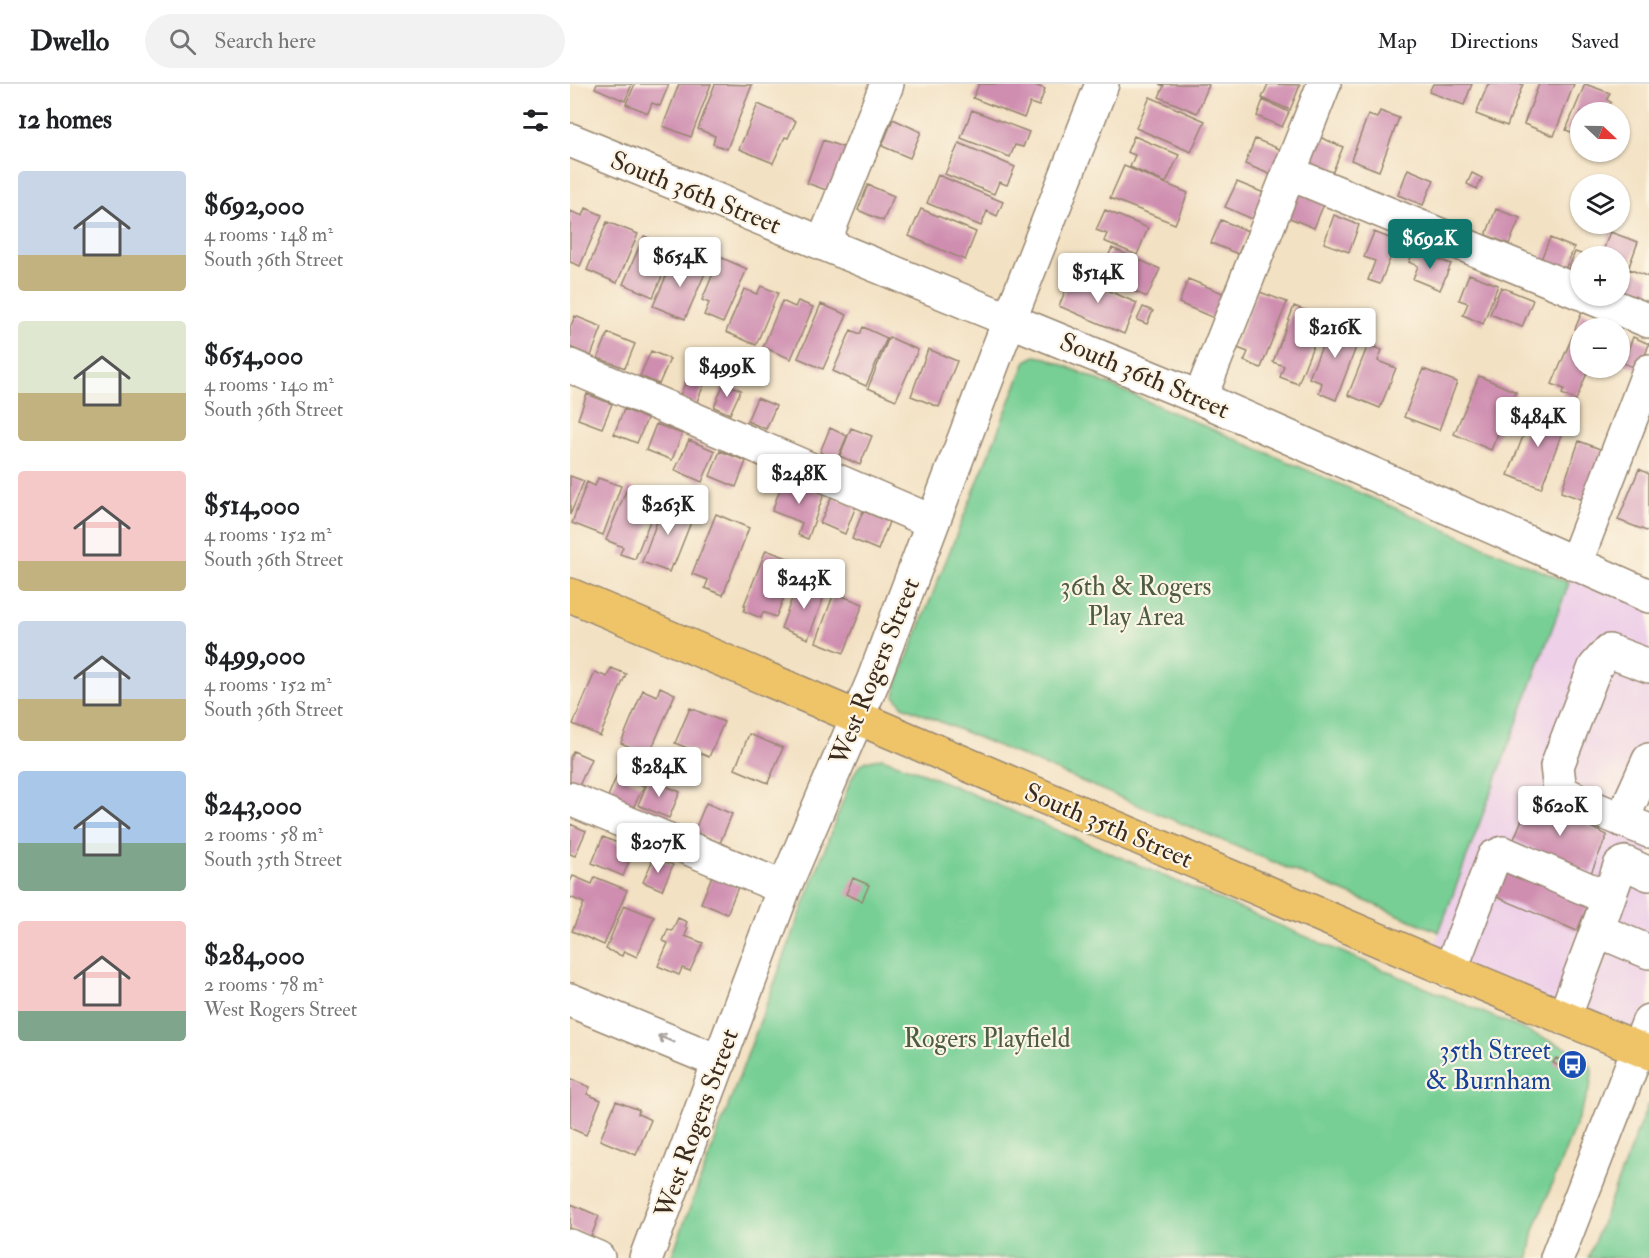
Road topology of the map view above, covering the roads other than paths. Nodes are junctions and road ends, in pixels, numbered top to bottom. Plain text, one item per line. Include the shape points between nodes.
1 (887, 84) edge
2 (1101, 84) edge
3 (1324, 84) edge
4 (570, 140) edge
5 (1289, 173) junction
6 (823, 244) junction
7 (1570, 288) edge
8 (1612, 306) edge
9 (1010, 318) junction
10 (1649, 321) edge
11 (570, 366) edge
12 (1649, 371) edge
13 (1200, 398) junction
14 (933, 522) junction
15 (1575, 564) junction
16 (570, 595) edge
17 (1649, 596) edge
18 (1649, 666) edge
19 (859, 717) junction
20 (1649, 760) edge
21 (570, 799) edge
22 (1635, 826) edge
23 (1649, 874) edge
24 (784, 888) junction
25 (1608, 898) junction
26 (1597, 930) junction
27 (1649, 952) edge
28 (1450, 971) junction
29 (570, 1000) edge
30 (1564, 1018) junction
31 (1646, 1041) edge
32 (720, 1062) junction
33 (570, 1246) edge
34 (597, 1258) edge
35 (646, 1258) edge
36 (1557, 1258) edge

1 - 6 street
2 - 9 street, West Rogers Street
3 - 5 street
4 - 6 street, South 36th Street
5 - 7 street
5 - 13 street
6 - 9 street, South 36th Street
8 - 10 street
9 - 13 street, South 36th Street
9 - 14 street, West Rogers Street
11 - 14 street
12 - 15 street
13 - 15 street, South 36th Street
14 - 19 street, West Rogers Street
15 - 17 street, South 36th Street
16 - 19 main road, South 35th Street
18 - 22 street via 1609,651 1594,667 1557,766 1560,790
19 - 24 street, West Rogers Street
19 - 28 main road, South 35th Street
20 - 22 street
21 - 24 street
23 - 25 street via 1625,863 1620,866
24 - 32 street, West Rogers Street
25 - 26 street
25 - 28 street via 1503,853 1494,857
26 - 27 street
26 - 30 street
28 - 30 main road, South 35th Street
32 -> 29 street
30 - 31 main road, South 35th Street
31 - 36 street
32 - 35 street, West Rogers Street
33 - 34 street

